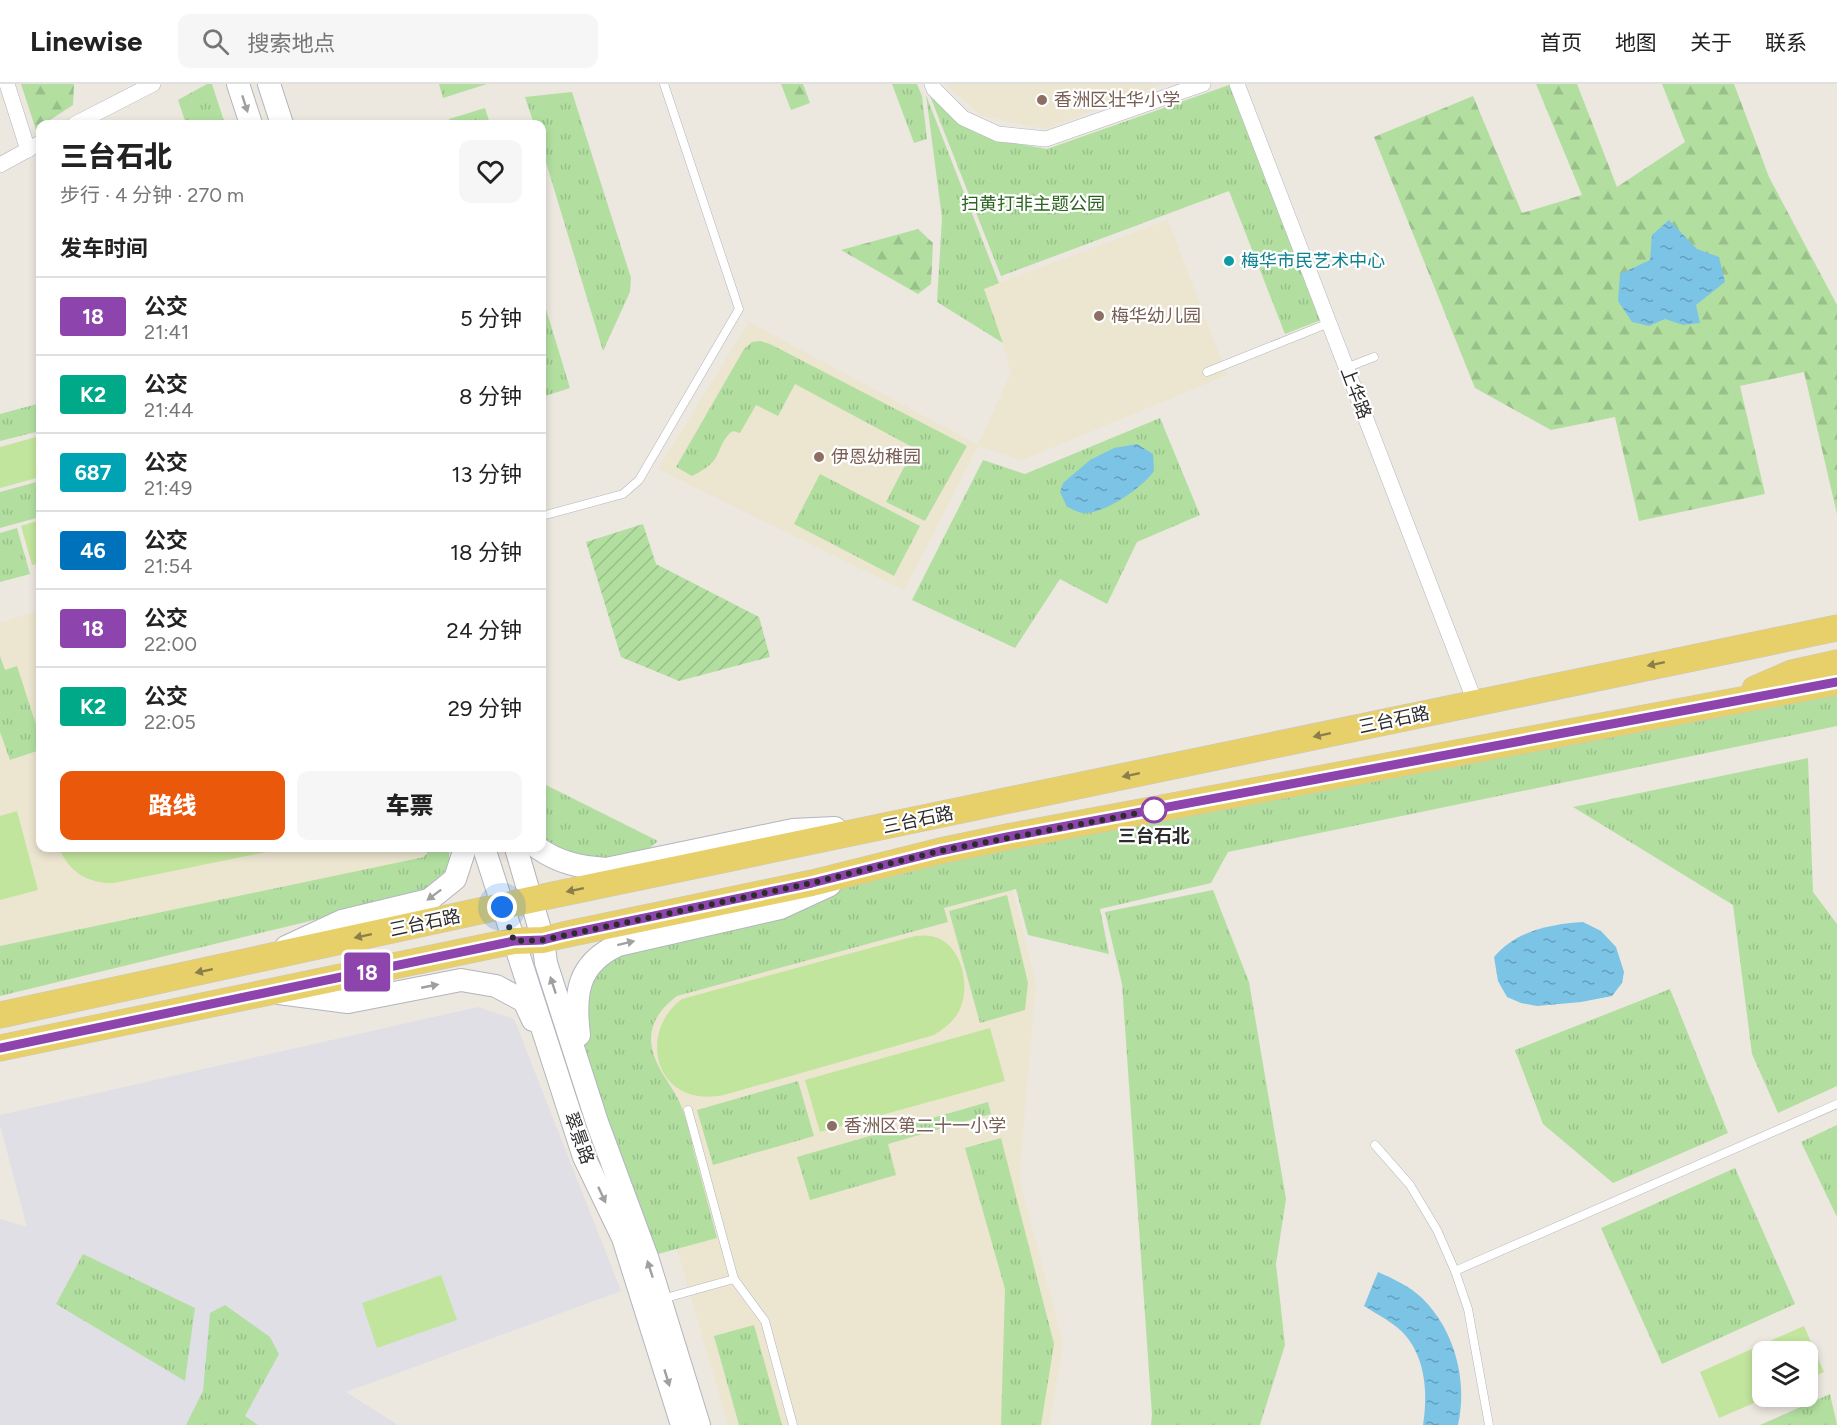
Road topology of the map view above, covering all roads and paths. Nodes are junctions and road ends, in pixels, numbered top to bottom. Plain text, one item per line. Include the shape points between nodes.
1 (7, 84) edge
2 (153, 84) edge
3 (238, 84) edge
4 (269, 84) edge
5 (664, 84) edge
6 (932, 84) edge
7 (1203, 84) edge
8 (1237, 84) edge
9 (83, 120) edge
10 (251, 120) edge
11 (281, 120) edge
12 (34, 146) edge
13 (0, 165) edge
14 (1329, 323) junction
15 (1374, 357) dead end
16 (1346, 368) junction
17 (1207, 372) dead end
18 (546, 515) edge
19 (1837, 628) edge
20 (1837, 644) edge
21 (1701, 655) junction
22 (1790, 663) junction
23 (1837, 663) edge
24 (1837, 682) edge
25 (1475, 702) junction
26 (1712, 707) junction
27 (900, 824) junction
28 (464, 852) edge
29 (485, 852) edge
30 (517, 852) edge
31 (544, 852) edge
32 (862, 870) junction
33 (531, 900) junction
34 (502, 907) junction
35 (543, 940) junction
36 (514, 941) junction
37 (261, 958) junction
38 (268, 992) junction
39 (0, 1015) edge
40 (0, 1048) edge
41 (553, 1062) junction
42 (1837, 1104) edge
43 (688, 1110) dead end
44 (597, 1122) junction
45 (1375, 1145) dead end
46 (1455, 1271) junction
47 (734, 1280) junction
48 (660, 1300) junction
49 (682, 1425) edge
50 (699, 1425) edge
51 (793, 1425) edge
52 (1489, 1425) edge

1 - 12 street
2 - 9 street
3 -> 10 main road
4 - 11 main road
5 - 18 lane via 739,309 639,480 623,494
6 - 7 street via 963,118 998,134 1046,139
8 - 14 street, 上华路
12 - 13 street
14 - 16 street, 上华路
14 - 17 lane
15 - 16 lane
16 - 25 street, 上华路
19 - 21 main road, 三台石路
20 - 22 main road
21 - 22 main road
21 -> 25 main road, 三台石路
22 - 23 main road
22 - 26 main road
24 - 26 main road, 三台石路
25 -> 27 main road, 三台石路
26 - 32 main road, 三台石路 via 1007,837
27 - 31 main road via 793,830 606,869 580,867
27 -> 33 main road, 三台石路
28 -> 37 main road via 454,879 429,900 342,921
29 - 34 main road, 翠景路
30 - 33 main road, 翠景路
32 - 35 main road, 三台石路
44 -> 32 main road via 577,1008 579,986 592,962 618,945 780,909
33 - 34 main road, 三台石路
33 - 35 main road, 翠景路
34 - 36 main road, 翠景路
34 -> 37 main road, 三台石路
35 - 36 main road, 三台石路
44 -> 35 main road, 翠景路 via 546,963
36 - 38 main road, 三台石路
36 - 41 main road, 翠景路
37 -> 39 main road, 三台石路
38 - 40 main road, 三台石路
38 -> 41 main road via 348,1002 461,980 496,986 524,1001
41 -> 49 main road, 翠景路 via 584,1157 622,1238
42 - 46 lane
43 - 47 lane
48 -> 44 main road, 翠景路
45 - 46 lane via 1410,1185 1437,1230
46 - 52 lane via 1468,1309
47 - 48 lane
47 - 51 lane via 765,1321
48 - 50 main road, 翠景路

